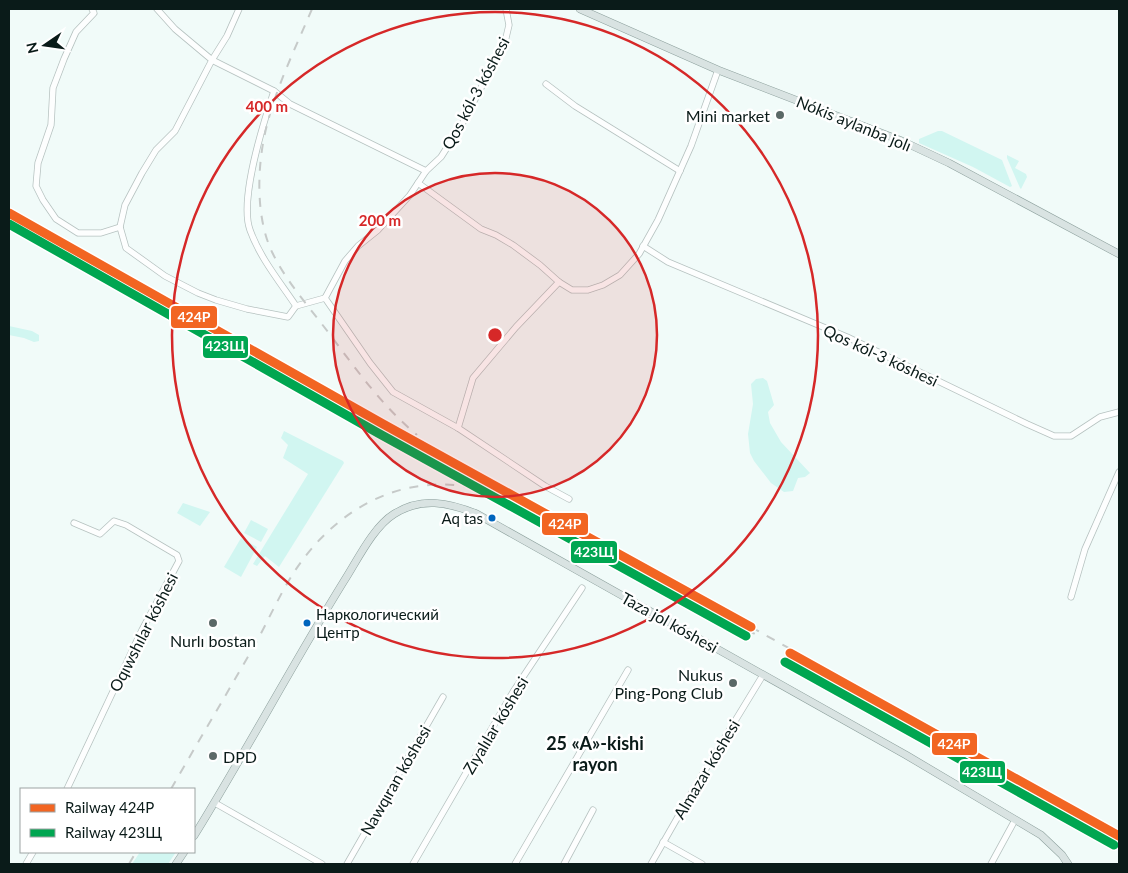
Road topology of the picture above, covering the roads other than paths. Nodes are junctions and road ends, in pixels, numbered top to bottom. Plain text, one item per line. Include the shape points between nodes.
1 (92, 9) edge
2 (157, 9) edge
3 (239, 9) edge
4 (506, 9) edge
5 (580, 9) edge
6 (212, 60) junction
7 (718, 70) junction
8 (546, 84) dead end
9 (274, 90) junction
10 (426, 171) junction
11 (680, 171) junction
12 (418, 183) junction
13 (120, 227) junction
14 (643, 246) junction
15 (1119, 254) edge
16 (559, 282) junction
17 (325, 298) junction
18 (296, 306) junction
19 (1119, 412) edge
20 (458, 428) junction
21 (1119, 472) edge
22 (569, 499) dead end
23 (74, 523) dead end
24 (582, 588) dead end
25 (1071, 598) dead end
26 (628, 670) dead end
27 (763, 675) junction
28 (443, 697) dead end
29 (67, 788) edge
30 (215, 802) junction
31 (593, 810) dead end
32 (1015, 820) junction
33 (195, 834) edge
34 (663, 842) junction
35 (32, 853) edge
36 (183, 853) edge
37 (26, 864) edge
38 (176, 864) edge
39 (322, 864) edge
40 (347, 864) edge
41 (413, 864) edge
42 (515, 864) edge
43 (564, 864) edge
44 (651, 864) edge
45 (702, 864) edge
46 (991, 864) edge
47 (1068, 864) edge

1 - 13 street via 94,13 76,32 53,88 51,125 38,163 36,186 56,219 78,232 101,233
2 - 6 street
3 - 6 street
4 - 10 street, Qos kól-3 kóshesi via 509,25 505,42 462,124 441,158
5 - 7 main road, Nókis aylanba jolı
6 - 9 street
6 - 13 street via 175,132 156,150 142,173 125,204
7 - 11 street
7 - 15 main road, Nókis aylanba jolı via 902,141
8 - 11 street via 575,106
9 - 10 street via 290,104
9 - 18 street via 260,132 250,188 249,229 264,259
10 - 12 street, Qos kól-3 kóshesi
11 - 14 street
12 - 16 street via 481,229 513,244
12 - 17 street, Qos kól-3 kóshesi via 378,230 345,261
13 - 18 street via 126,248 165,276 198,293 288,317
14 - 16 street via 620,275 603,285 588,290 572,290
14 - 19 street, Qos kól-3 kóshesi via 668,262 847,337 1054,436 1071,436 1100,417
16 - 20 street via 473,378
17 - 18 street
17 - 20 street via 392,392
20 - 22 street
21 - 25 street via 1084,549
23 - 29 street, Oqıwshılar kóshesi via 100,534 114,521 126,525 177,556 179,561 142,630
24 - 41 street, Zıyalılar kóshesi via 514,692
26 - 42 street
27 - 30 main road, Taza jol kóshesi via 477,514 441,502 413,505 392,515 367,543
27 - 32 main road, Taza jol kóshesi
27 - 34 street, Almazar kóshesi
28 - 40 street, Nawqıran kóshesi
30 - 33 main road, Taza jol kóshesi
30 - 39 street
31 - 43 street
32 - 46 street
32 - 47 main road, Taza jol kóshesi via 1041,835
34 - 44 street, Almazar kóshesi
34 - 45 street
35 - 37 street
36 - 38 main road

